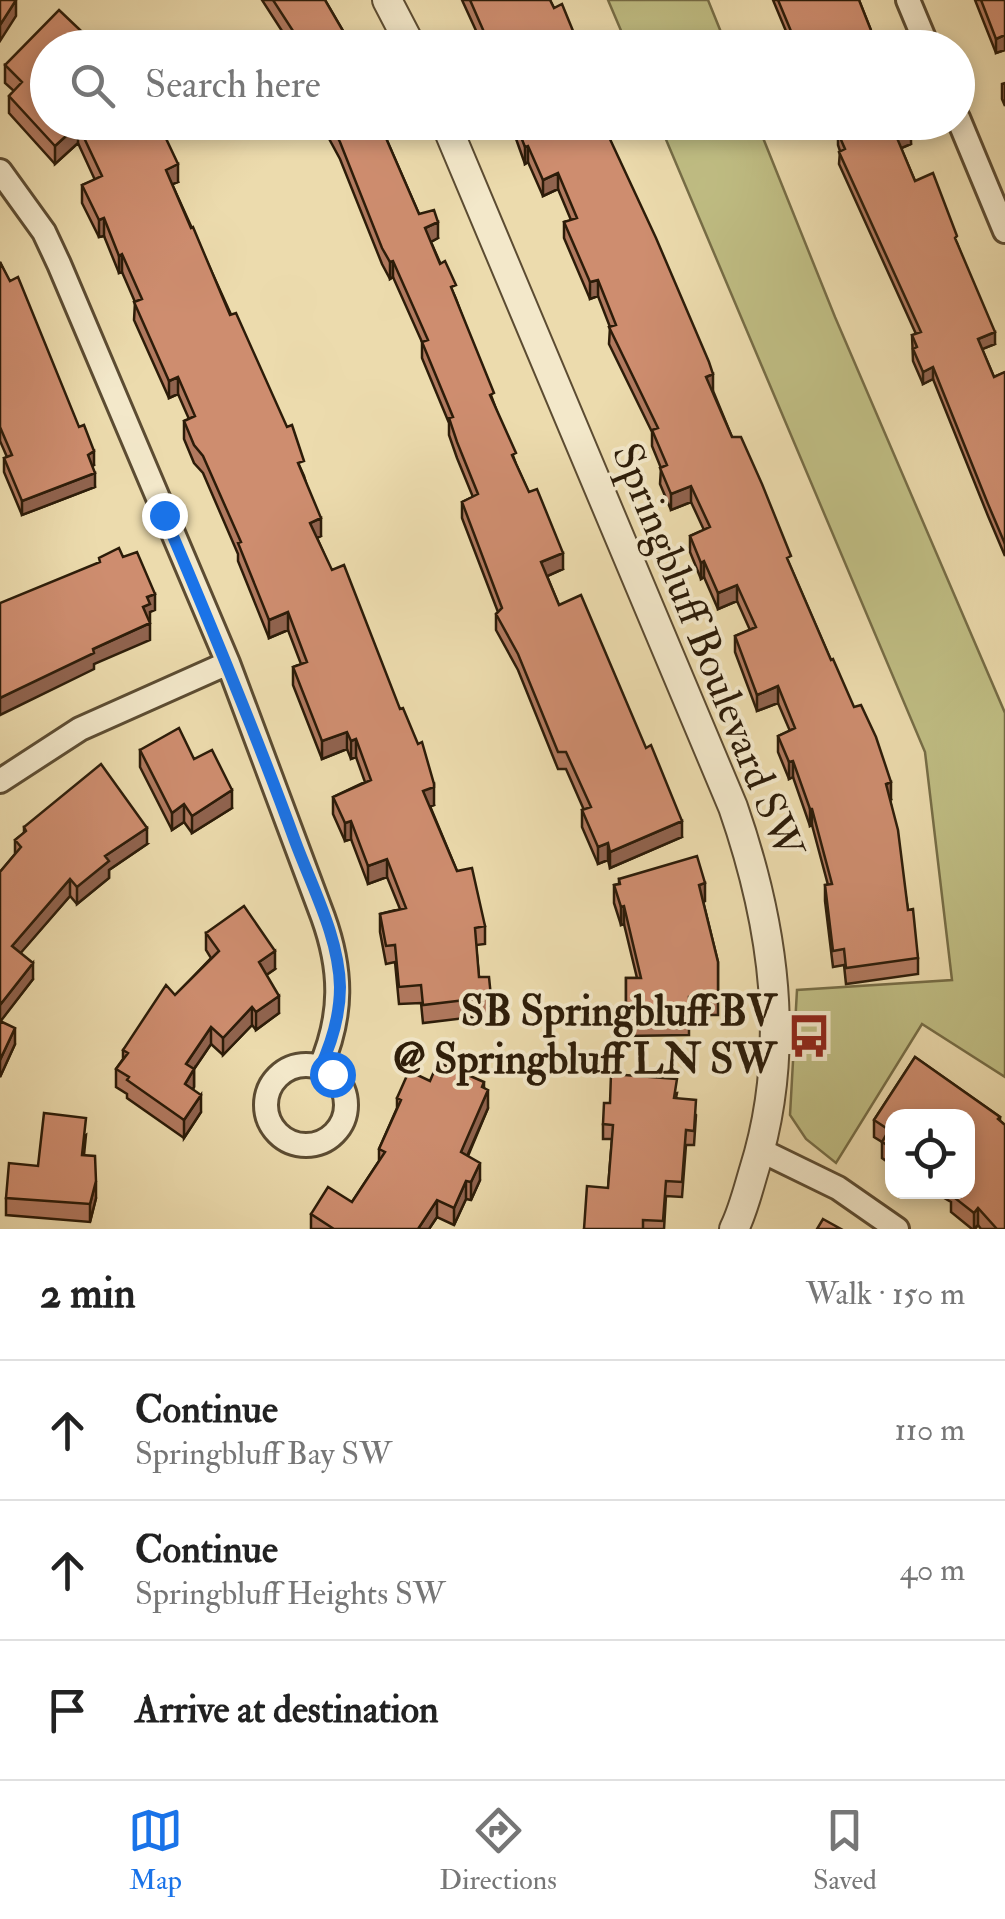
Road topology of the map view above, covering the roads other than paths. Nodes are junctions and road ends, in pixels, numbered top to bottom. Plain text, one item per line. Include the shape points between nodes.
1 (387, 0) edge
2 (908, 0) edge
3 (403, 30) edge
4 (920, 30) edge
5 (453, 140) edge
6 (967, 140) edge
7 (0, 171) edge
8 (1005, 231) edge
9 (228, 663) junction
10 (0, 781) edge
11 (320, 1068) dead end
12 (760, 1150) junction
13 (734, 1229) edge
14 (897, 1229) edge

1 - 3 street
2 - 4 street
5 - 12 street, Springbluff Boulevard SW via 748,852 776,997
6 - 8 street
7 - 9 street via 51,248
9 - 10 street via 80,730
9 - 11 street via 332,942 339,1006
12 - 13 street, Springbluff Boulevard SW
12 - 14 street via 838,1188

